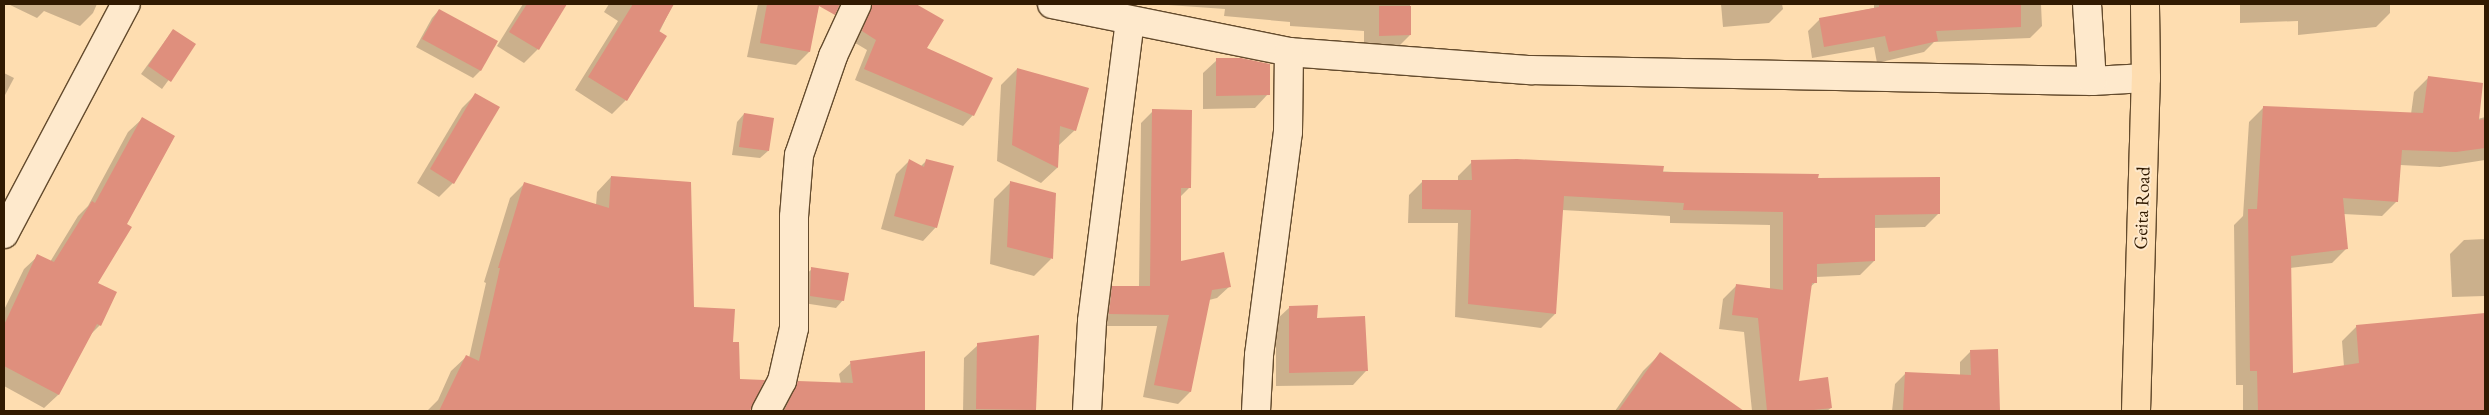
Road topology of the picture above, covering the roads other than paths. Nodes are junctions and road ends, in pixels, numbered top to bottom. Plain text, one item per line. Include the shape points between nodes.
1 (126, 4) edge
2 (857, 4) edge
3 (1052, 4) edge
4 (2087, 4) edge
5 (2144, 4) edge
6 (1130, 21) junction
7 (1288, 52) junction
8 (2146, 78) junction
9 (2092, 81) junction
10 (4, 234) edge
11 (766, 411) edge
12 (1088, 411) edge
13 (1256, 411) edge
14 (2136, 411) edge

1 - 10 street
2 - 11 street via 833,56 798,155 794,217 794,328 782,381
3 - 6 street
4 - 9 street
5 - 8 highway, Geita Road
6 - 7 street
6 - 12 street via 1092,322
7 - 9 street via 1530,70
7 - 13 street via 1288,132 1259,356
8 - 9 street
8 - 14 highway, Geita Road

